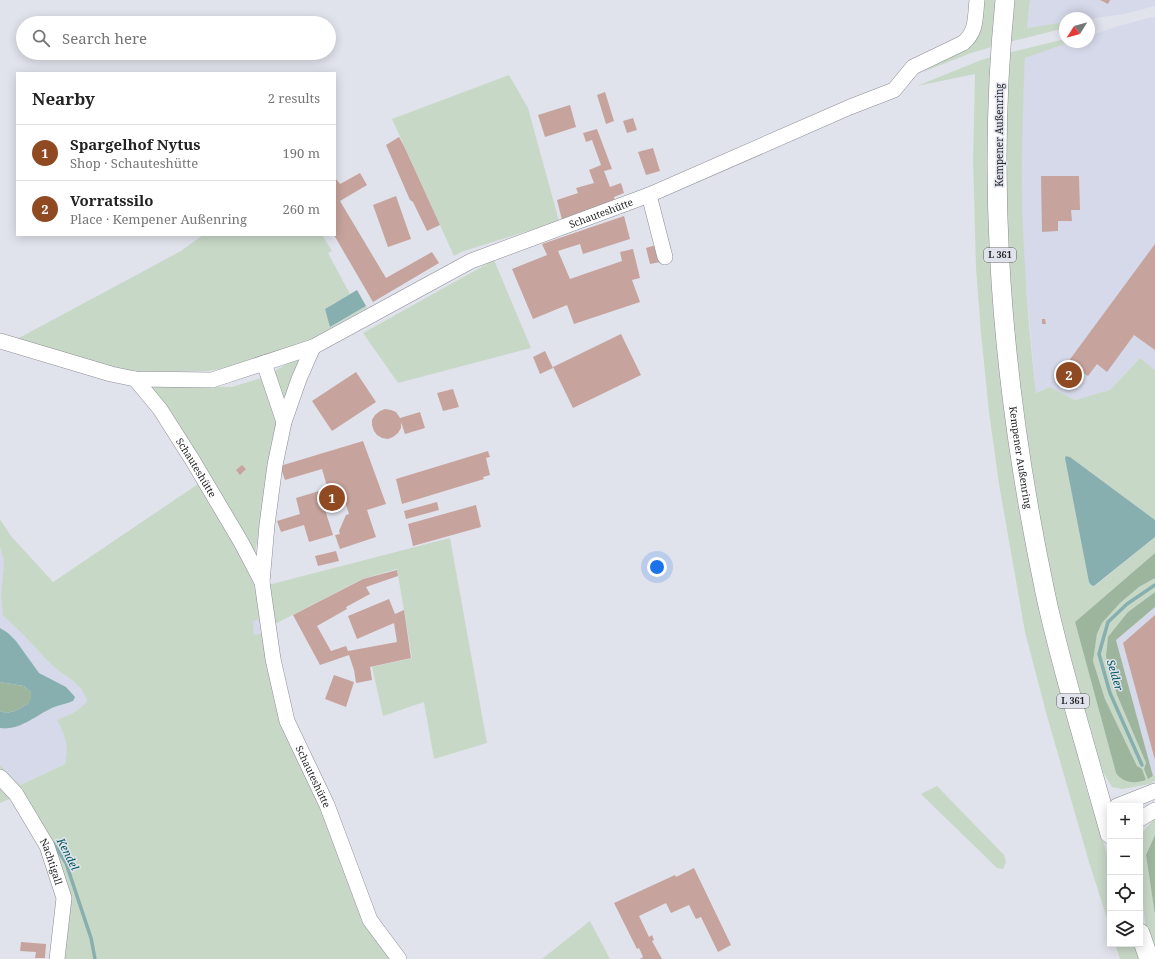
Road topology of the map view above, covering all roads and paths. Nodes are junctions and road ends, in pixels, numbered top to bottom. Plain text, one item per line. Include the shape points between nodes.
1 (977, 0) edge
2 (1005, 0) edge
3 (649, 195) junction
4 (665, 258) dead end
5 (0, 341) edge
6 (313, 347) junction
7 (264, 363) junction
8 (135, 379) junction
9 (284, 422) junction
10 (262, 582) junction
11 (0, 777) edge
12 (1155, 791) edge
13 (1108, 803) edge
14 (1123, 803) edge
15 (1148, 815) edge
16 (1143, 824) edge
17 (1143, 942) edge
18 (57, 959) edge
19 (399, 959) edge
20 (1149, 959) edge

1 - 3 street, Schauteshütte via 974,30 969,39 913,67 894,90
2 - 13 main road, Kempener Außenring / L 361 via 999,72 997,159 1003,304 1017,436 1026,497 1057,642
3 - 4 street
3 - 6 street, Schauteshütte via 471,261
5 - 8 street, Schauteshütte
6 - 7 street, Schauteshütte
6 - 9 street, Schauteshütte
7 - 8 street, Schauteshütte via 212,380
7 - 9 street
8 - 10 street, Schauteshütte via 160,409 193,461
9 - 10 street, Schauteshütte via 275,465
10 - 19 street, Schauteshütte via 273,659 287,721 327,805 370,920
11 - 18 street, Nachtigall via 16,794 47,846 64,898
12 - 14 street
15 - 16 street
17 - 20 main road

